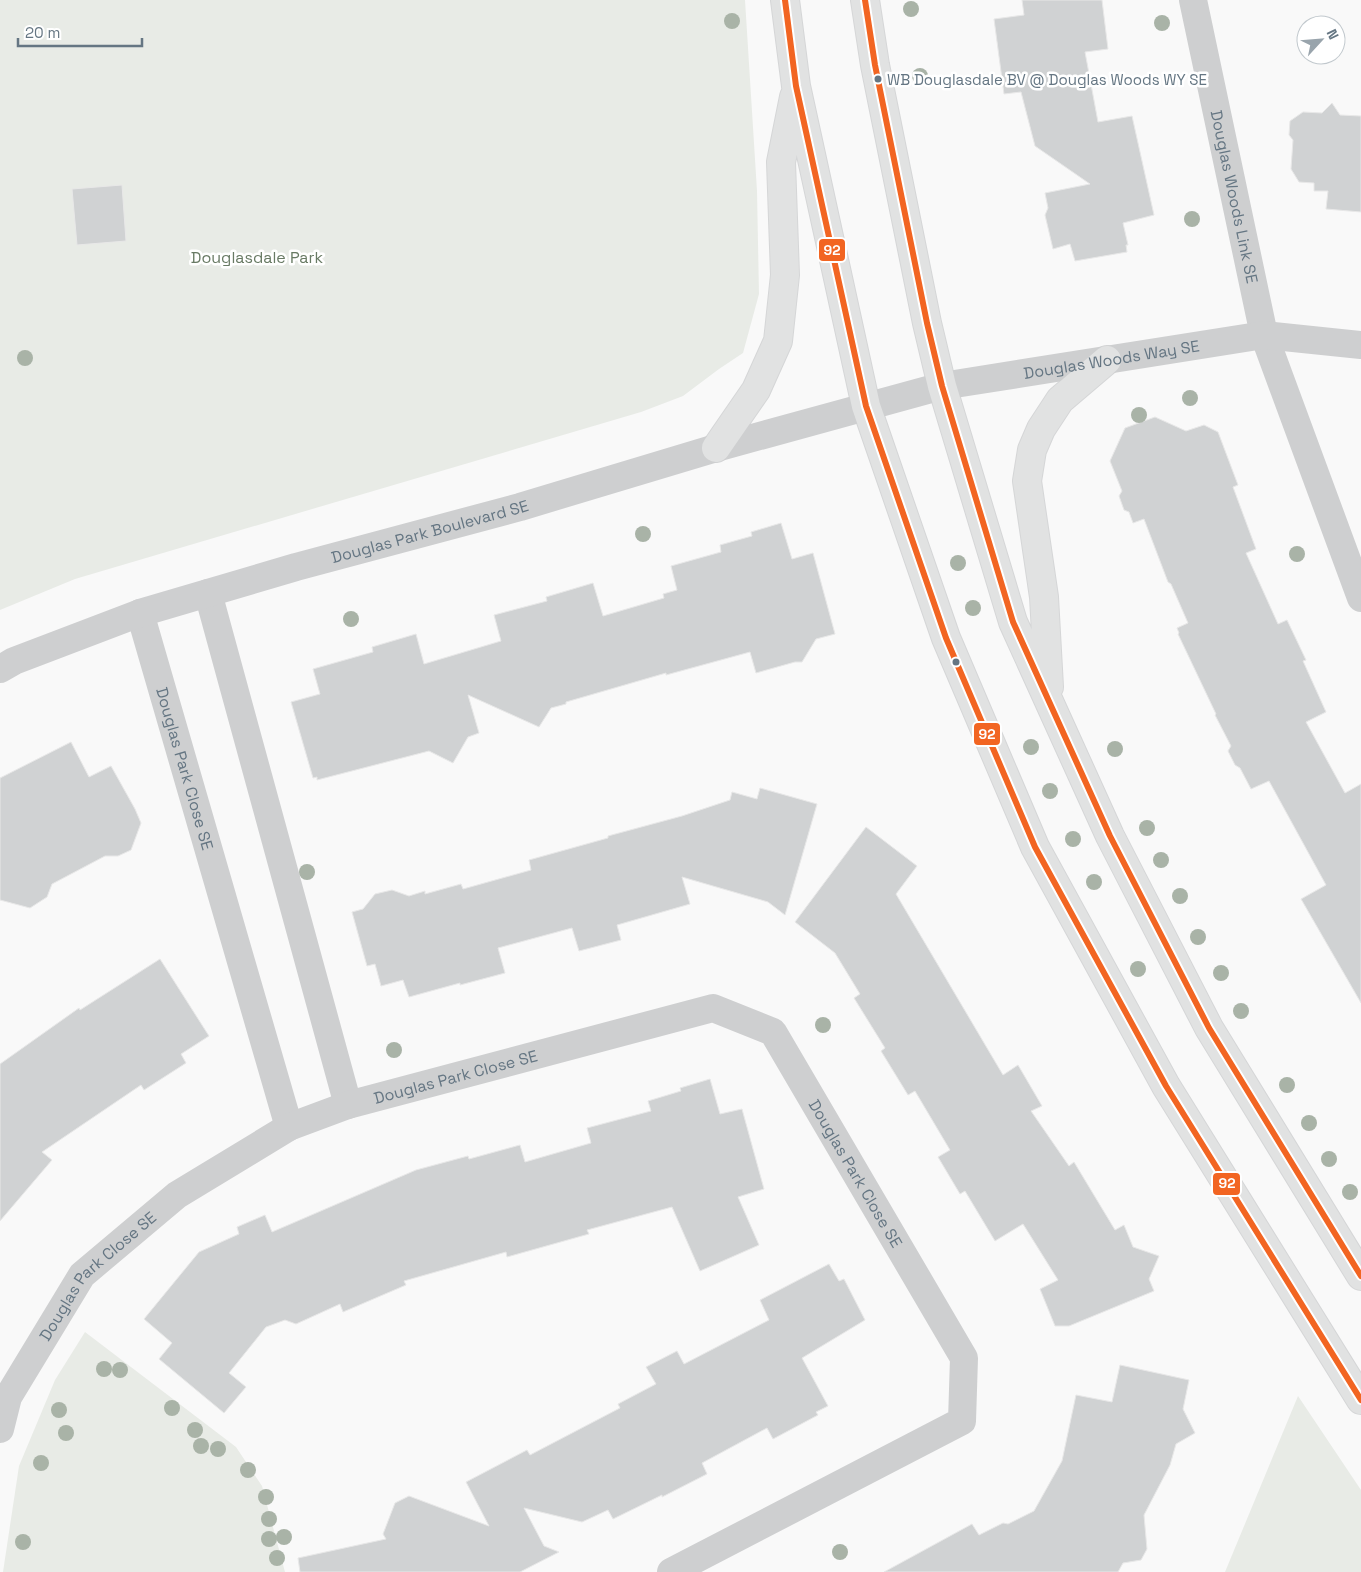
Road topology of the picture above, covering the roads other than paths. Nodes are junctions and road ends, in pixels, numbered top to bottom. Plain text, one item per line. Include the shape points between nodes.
1 (786, 0) edge
2 (865, 0) edge
3 (1193, 0) edge
4 (796, 86) junction
5 (1264, 335) junction
6 (1361, 344) edge
7 (1107, 360) junction
8 (942, 386) junction
9 (866, 406) junction
10 (716, 448) junction
11 (208, 593) junction
12 (1361, 598) edge
13 (140, 613) junction
14 (0, 669) edge
15 (1050, 701) junction
16 (348, 1105) junction
17 (289, 1128) junction
18 (1361, 1276) edge
19 (1361, 1400) edge
20 (0, 1429) edge
21 (671, 1572) edge

1 - 4 street
2 - 8 street via 874,65
3 - 5 street, Douglas Woods Link SE
4 - 9 street
4 - 10 street via 781,162 785,275 778,341 756,390
5 - 6 street, Douglas Woods Way SE
5 - 7 street, Douglas Woods Way SE
5 - 12 street, Douglas Woods Link SE
7 - 8 street, Douglas Woods Way SE
7 - 15 street via 1060,400 1032,450 1027,481 1044,597
8 - 9 street, Douglas Woods Way SE
8 - 15 street via 1013,622
9 - 10 street, Douglas Park Boulevard SE
9 - 19 street via 946,638 1035,847 1166,1086
10 - 11 street, Douglas Park Boulevard SE via 520,507
11 - 13 street, Douglas Park Boulevard SE
11 - 16 street
13 - 14 street, Douglas Park Boulevard SE
13 - 17 street, Douglas Park Close SE
15 - 18 street via 1110,836 1209,1028
16 - 17 street, Douglas Park Close SE
16 - 21 street, Douglas Park Close SE via 713,1008 772,1032 964,1358 962,1421
17 - 20 street, Douglas Park Close SE via 177,1195 82,1275 8,1397

